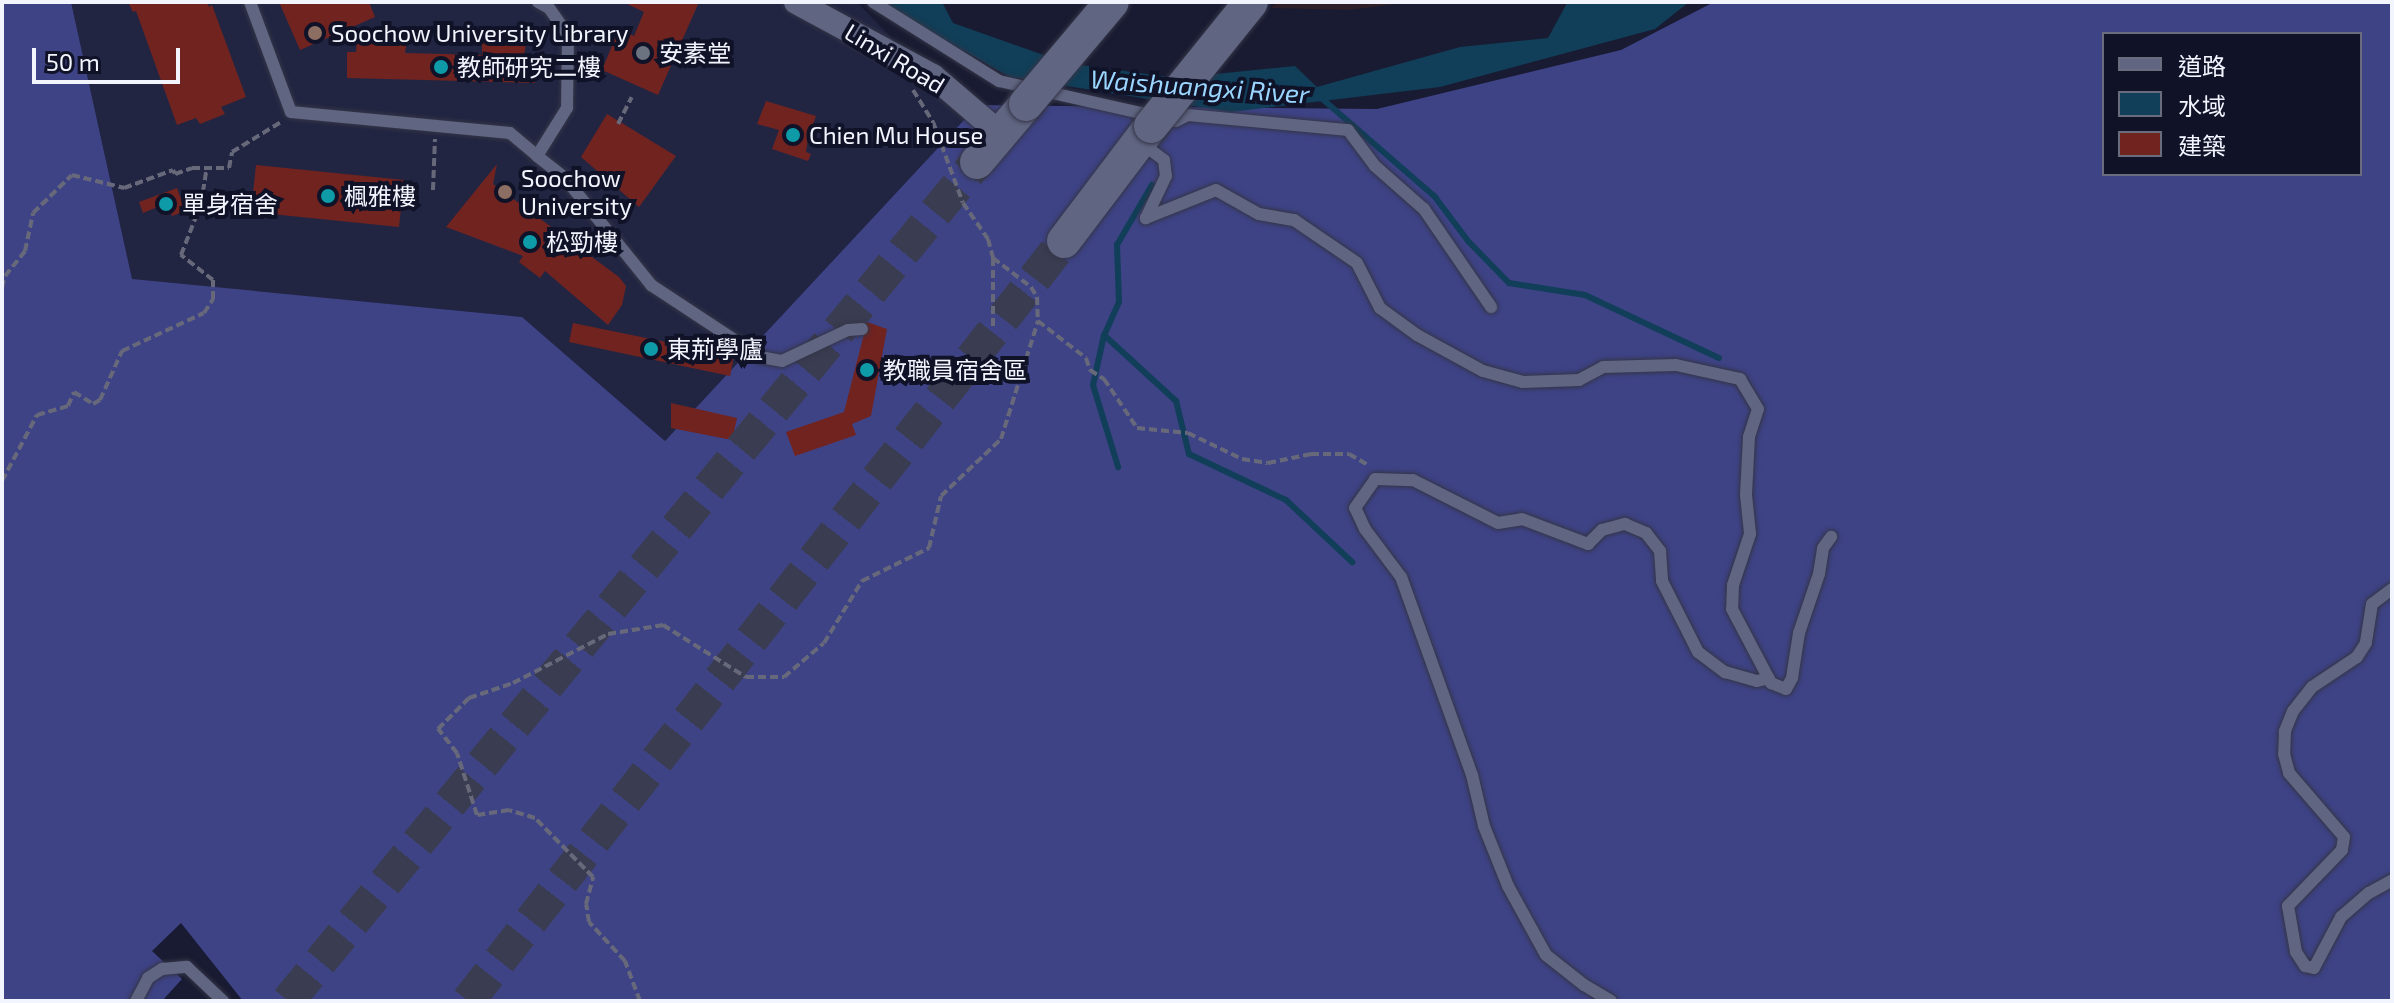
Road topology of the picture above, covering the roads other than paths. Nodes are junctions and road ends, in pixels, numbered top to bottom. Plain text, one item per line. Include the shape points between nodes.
1 (250, 2) edge
2 (538, 2) edge
3 (873, 2) edge
4 (1112, 2) edge
5 (1251, 2) edge
6 (805, 4) edge
7 (988, 123) dead end
8 (1152, 138) junction
9 (537, 156) junction
10 (977, 162) tunnel mouth
11 (1064, 241) tunnel mouth
12 (1491, 307) dead end
13 (862, 329) dead end
14 (1831, 537) dead end
15 (2392, 589) edge
16 (1769, 678) junction
17 (2392, 880) edge
18 (136, 1001) edge
19 (223, 1001) edge
20 (1611, 1001) edge

1 - 9 lane via 291,112 510,133
2 - 9 lane via 549,8 568,35 567,108
3 - 12 lane via 999,81 1176,121 1188,115 1348,130 1375,166 1424,209
4 - 10 main road, bridge
5 - 8 main road, bridge
6 - 7 street, Linxi Road via 933,76
8 - 11 main road
8 - 16 lane via 1166,176 1146,218 1216,190 1259,214 1294,220 1357,263 1380,308 1483,371 1523,382 1579,380 1603,367 1676,365 1740,379 1758,409 1749,437 1750,534 1733,585 1732,609
9 - 13 lane via 564,177 651,285 760,357 782,361 848,330
14 - 16 lane via 1823,548 1799,633 1792,678 1786,689
15 - 17 lane via 2372,604 2366,643 2357,657 2312,687 2285,731 2289,773 2344,837 2342,850 2288,906 2296,952 2305,966 2314,968 2341,917
16 - 20 lane via 1757,681 1725,672 1698,652 1662,581 1660,551 1646,533 1625,524 1602,530 1588,544 1522,519 1498,523 1413,480 1375,479 1355,508 1401,577 1508,886 1546,955
18 - 19 lane via 148,978 162,969 187,967

